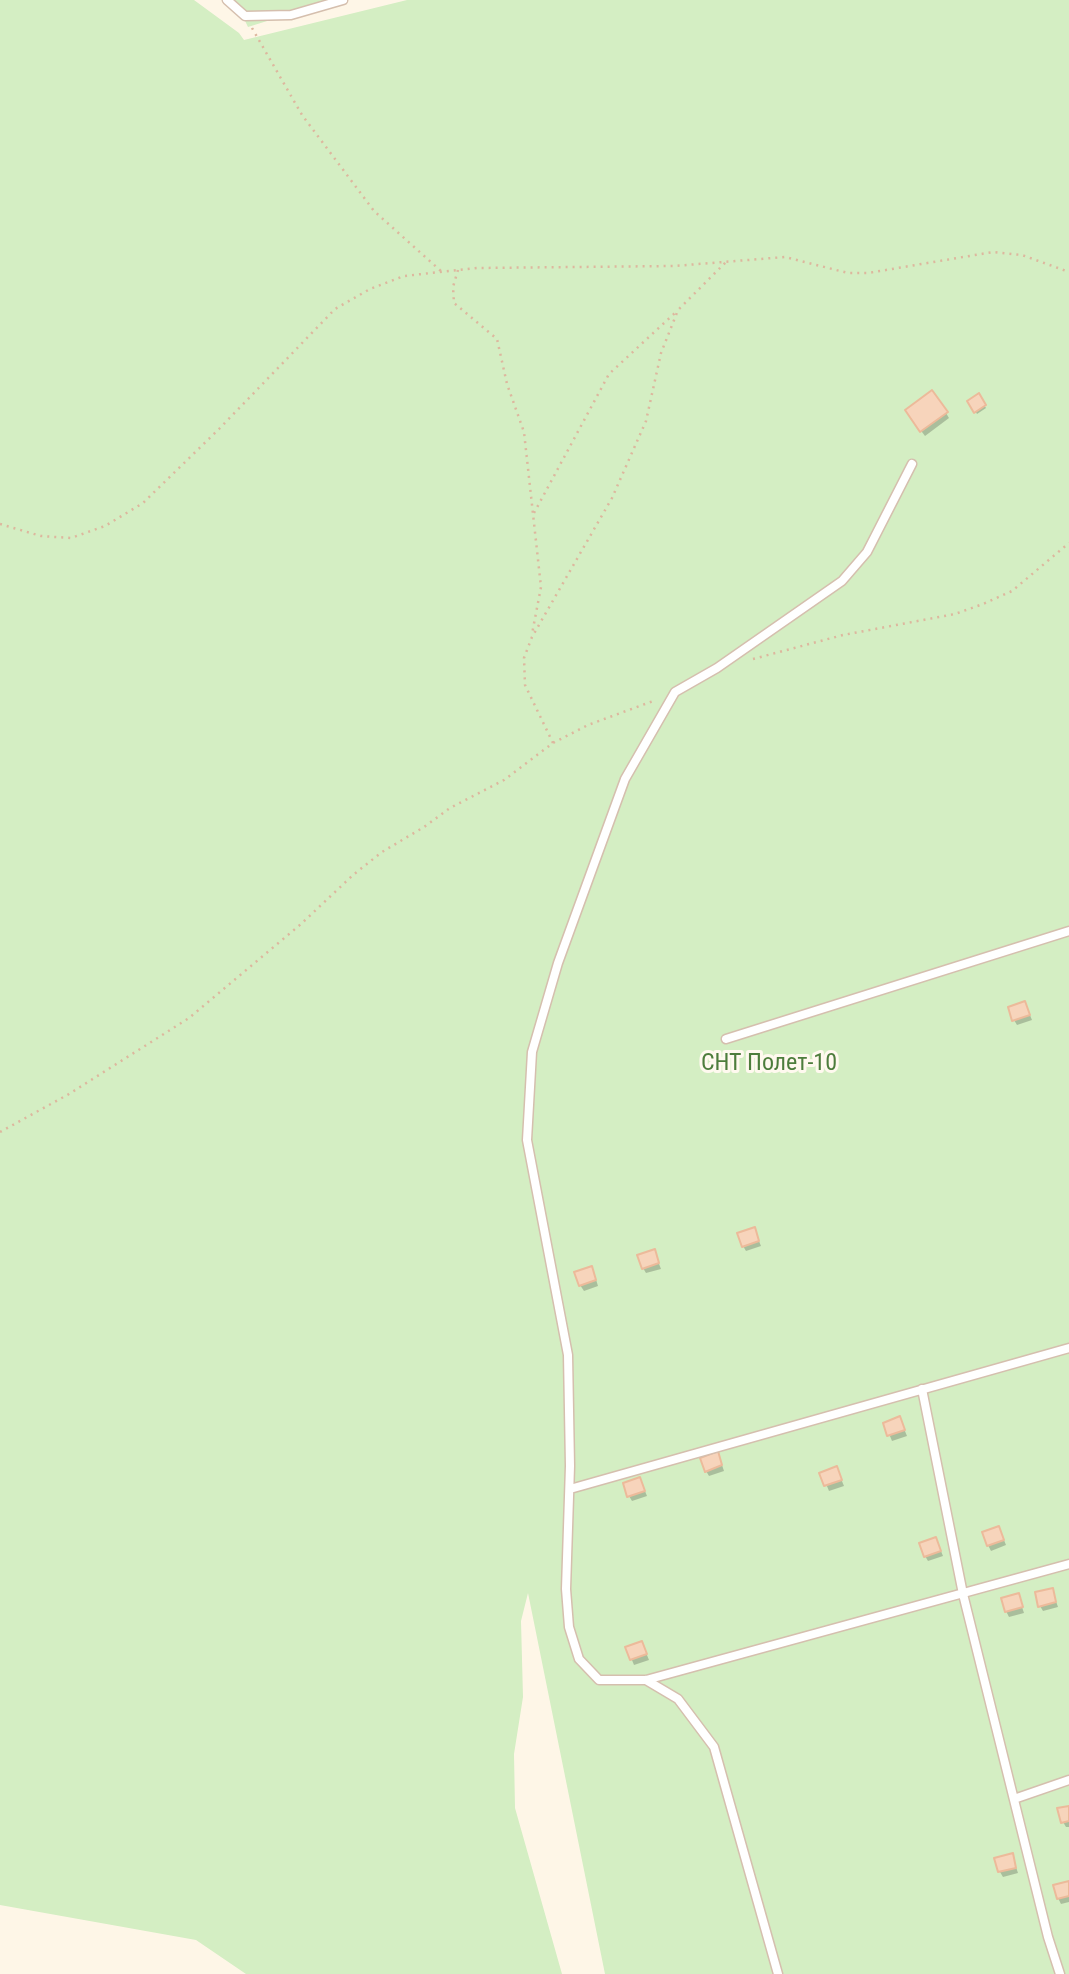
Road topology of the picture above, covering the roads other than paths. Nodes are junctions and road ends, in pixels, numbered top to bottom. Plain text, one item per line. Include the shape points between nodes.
1 (227, 0) edge
2 (343, 0) edge
3 (912, 464) dead end
4 (1069, 931) edge
5 (726, 1039) dead end
6 (1069, 1348) edge
7 (922, 1389) junction
8 (569, 1489) junction
9 (1069, 1563) edge
10 (963, 1594) junction
11 (646, 1681) junction
12 (1069, 1780) edge
13 (1014, 1799) junction
14 (778, 1974) edge
15 (1060, 1974) edge

1 - 2 lane via 245,16 291,15
3 - 8 lane via 867,552 842,581 718,668 675,692 625,779 558,963 532,1052 527,1140 568,1355
4 - 5 lane
6 - 7 lane
7 - 8 lane
7 - 10 lane
8 - 11 lane via 566,1588 569,1627 579,1659 599,1680
9 - 10 lane
10 - 11 lane
10 - 13 lane
11 - 14 lane via 678,1699 714,1747
12 - 13 lane
13 - 15 lane

